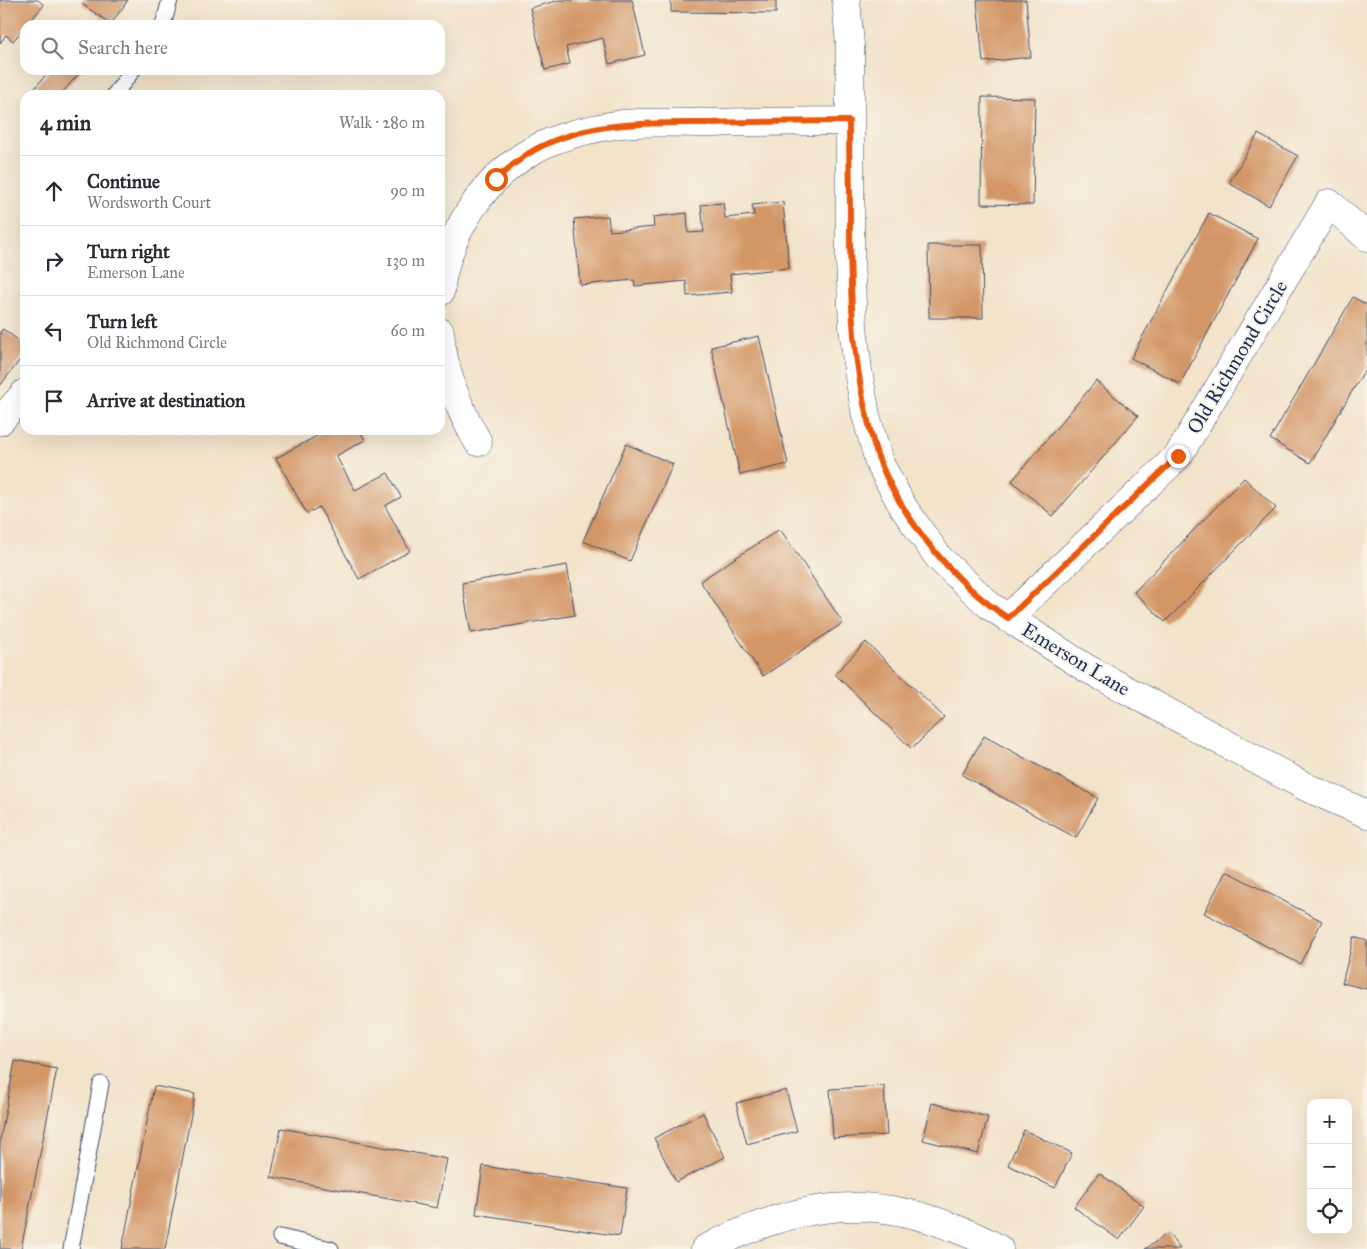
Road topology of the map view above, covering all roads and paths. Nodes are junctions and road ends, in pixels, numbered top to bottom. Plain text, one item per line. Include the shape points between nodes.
1 (170, 0) edge
2 (846, 0) edge
3 (164, 20) edge
4 (129, 75) edge
5 (118, 90) edge
6 (849, 121) junction
7 (1367, 237) edge
8 (445, 267) edge
9 (445, 361) edge
10 (20, 399) edge
11 (0, 421) edge
12 (478, 442) dead end
13 (1008, 618) junction
14 (1367, 814) edge
15 (101, 1084) dead end
16 (280, 1237) dead end
17 (70, 1249) edge
18 (332, 1249) edge
19 (705, 1249) edge
20 (999, 1249) edge

1 - 3 lane
2 - 6 street, Emerson Lane via 850,45
4 - 5 lane
6 - 8 street via 640,123 604,127 553,141 518,160 496,179 472,208 454,240
6 - 13 street, Emerson Lane via 853,326 860,389 880,462 903,507 939,558 990,606
7 - 13 street, Old Richmond Circle via 1329,203 1178,456
9 - 12 street via 461,410
10 - 11 street
13 - 14 street, Emerson Lane via 1086,668 1308,788
15 - 17 lane
16 - 18 lane
19 - 20 street via 778,1218 842,1207 880,1208 921,1216

